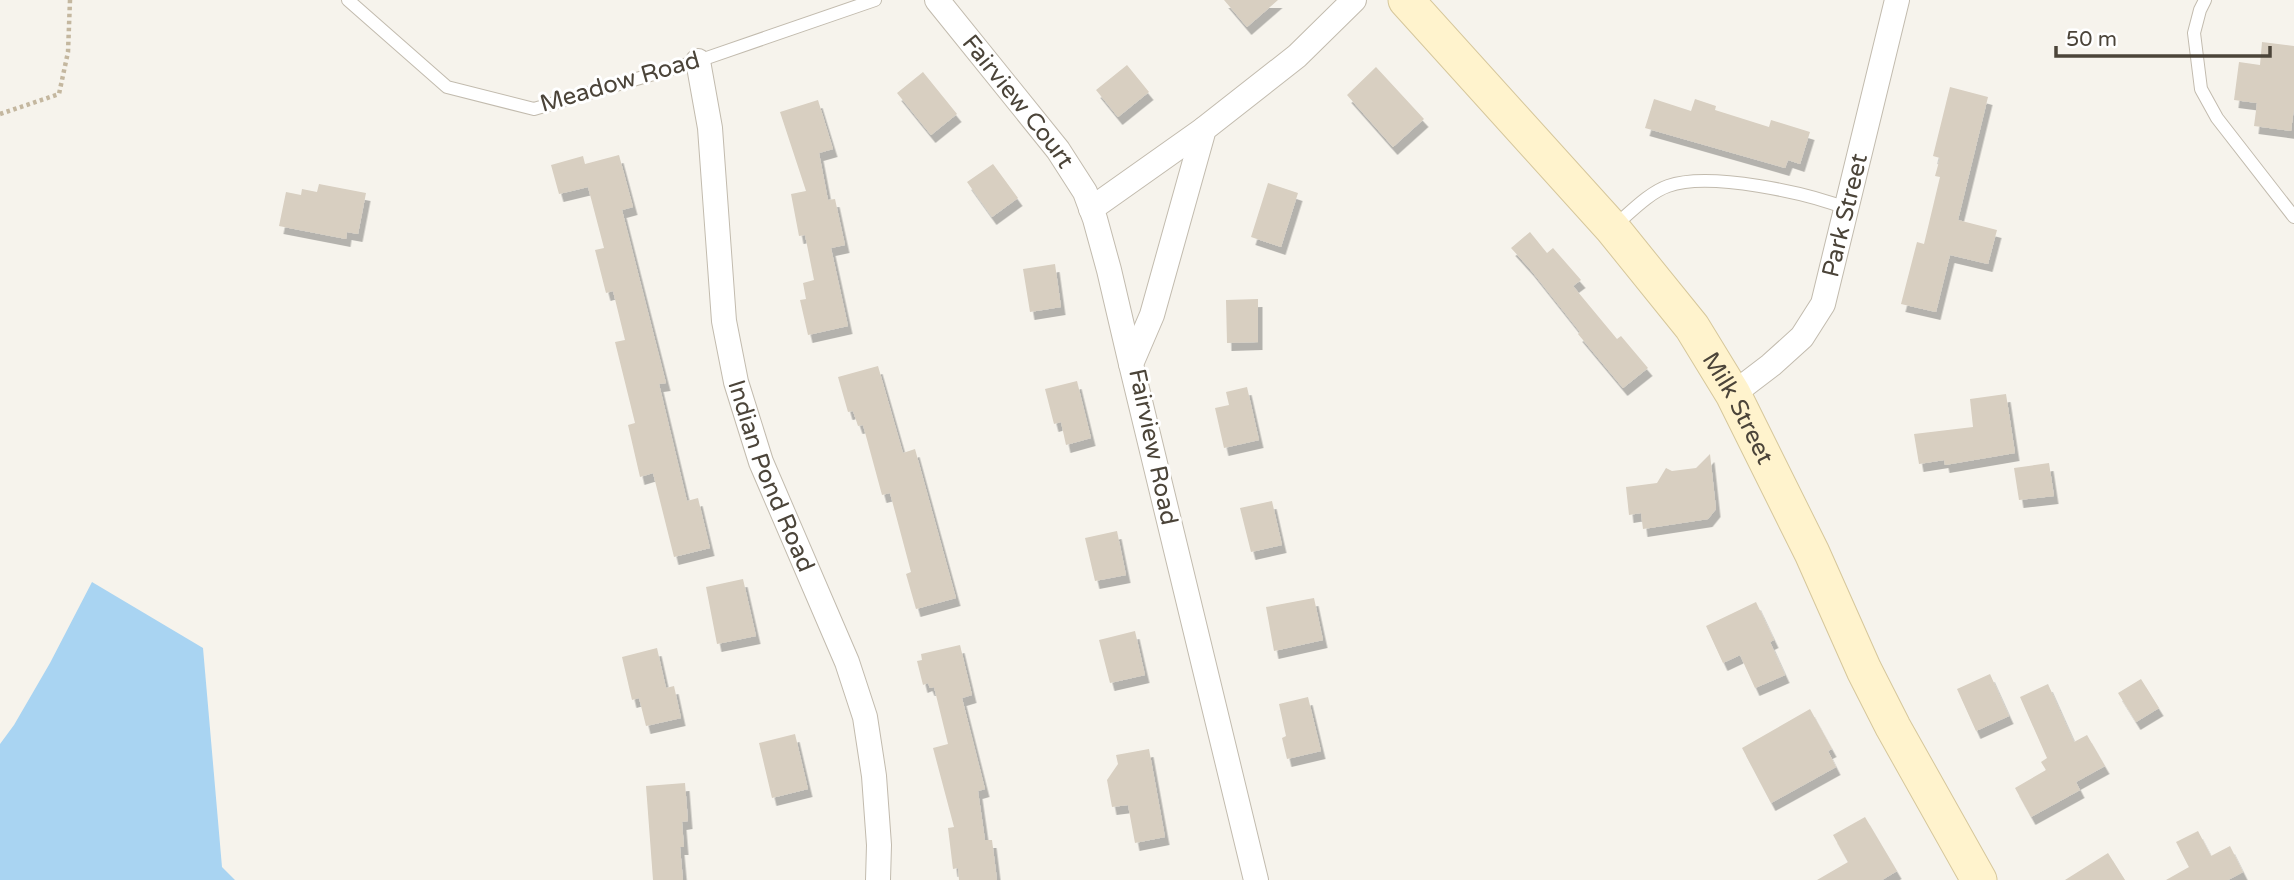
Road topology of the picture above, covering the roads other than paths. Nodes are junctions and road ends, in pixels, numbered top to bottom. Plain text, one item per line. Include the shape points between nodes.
1 (348, 0) edge
2 (875, 0) edge
3 (937, 0) edge
4 (1354, 0) edge
5 (1406, 0) edge
6 (1897, 0) edge
7 (2205, 0) edge
8 (698, 61) junction
9 (1204, 129) junction
10 (1091, 209) junction
11 (1848, 209) junction
12 (2292, 211) edge
13 (1612, 228) junction
14 (1131, 364) junction
15 (1733, 394) junction
16 (878, 880) edge
17 (1256, 880) edge
18 (1979, 880) edge

1 - 8 lane, Meadow Road via 447,87 534,109
2 - 8 lane, Meadow Road
3 - 10 street, Fairview Court via 1058,150
4 - 9 street via 1297,56
5 - 13 main road, Milk Street
6 - 11 street, Park Street
7 - 12 lane via 2194,33 2202,89 2217,118
8 - 16 street, Indian Pond Road via 710,128 724,321 736,382 761,462 847,662 865,717 874,776
9 - 10 street
9 - 14 street, Fairview Road via 1152,315
10 - 14 street, Fairview Court
11 - 13 lane via 1803,193 1691,182 1668,186
11 - 15 street, Park Street via 1823,304 1802,337
13 - 15 main road, Milk Street via 1692,327
14 - 17 street, Fairview Road
15 - 18 main road, Milk Street via 1881,704

